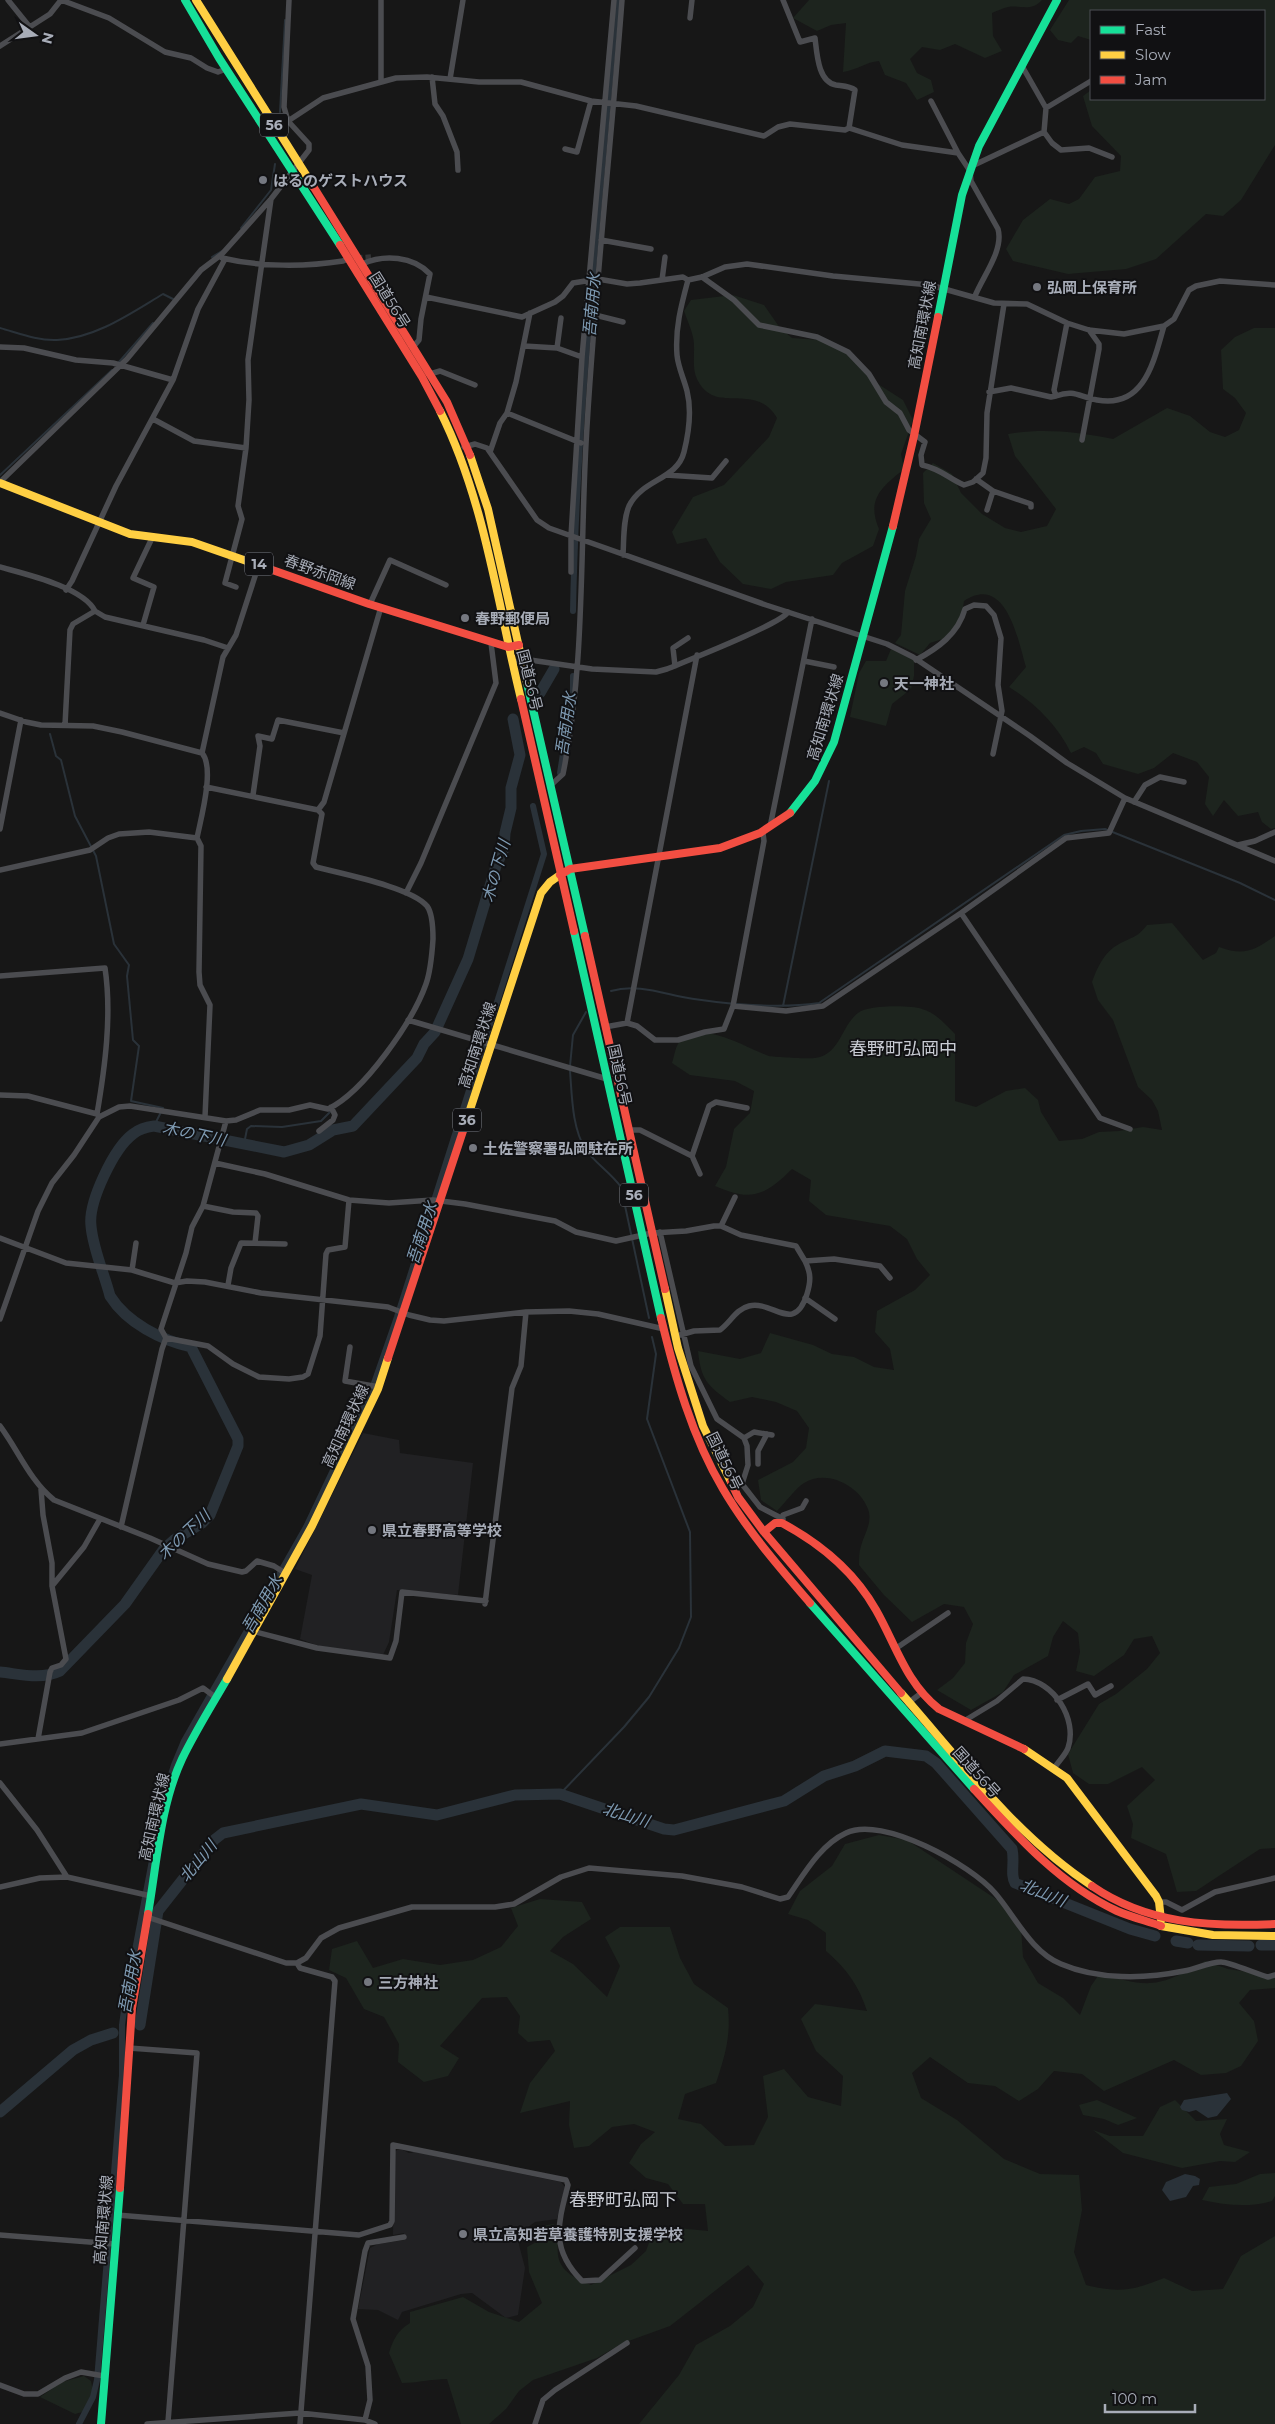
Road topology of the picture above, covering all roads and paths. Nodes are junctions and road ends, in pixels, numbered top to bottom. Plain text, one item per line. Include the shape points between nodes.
1 (8, 0) edge
2 (185, 0) edge
3 (196, 0) edge
4 (289, 0) edge
5 (382, 0) edge
6 (463, 0) edge
7 (614, 0) edge
8 (622, 0) edge
9 (692, 0) edge
10 (783, 0) edge
11 (1058, 0) edge
12 (690, 18) dead end
13 (29, 26) junction
14 (0, 46) edge
15 (1022, 66) junction
16 (226, 69) junction
17 (432, 77) junction
18 (450, 79) junction
19 (381, 82) junction
20 (1090, 82) edge
21 (591, 101) junction
22 (931, 101) dead end
23 (609, 103) junction
24 (1046, 108) junction
25 (288, 121) junction
26 (849, 128) junction
27 (1044, 132) junction
28 (565, 149) dead end
29 (958, 152) junction
30 (1112, 157) dead end
31 (299, 164) junction
32 (970, 169) junction
33 (293, 170) junction
34 (458, 170) dead end
35 (271, 199) junction
36 (601, 240) junction
37 (651, 249) dead end
38 (218, 257) junction
39 (371, 257) tunnel mouth
40 (665, 257) dead end
41 (392, 258) junction
42 (225, 259) junction
43 (335, 259) dead end
44 (348, 259) junction
45 (260, 264) junction
46 (311, 264) junction
47 (362, 264) junction
48 (702, 277) junction
49 (593, 280) junction
50 (662, 280) junction
51 (688, 280) junction
52 (1275, 285) edge
53 (943, 287) junction
54 (975, 296) junction
55 (426, 297) junction
56 (1004, 304) junction
57 (530, 314) junction
58 (595, 315) junction
59 (561, 318) dead end
60 (623, 322) dead end
61 (1067, 323) junction
62 (1164, 326) junction
63 (1089, 330) junction
64 (414, 346) junction
65 (524, 346) junction
66 (0, 347) edge
67 (557, 348) junction
68 (582, 357) junction
69 (120, 365) junction
70 (430, 374) junction
71 (173, 380) junction
72 (475, 385) dead end
73 (990, 392) junction
74 (1056, 396) junction
75 (1089, 398) junction
76 (507, 413) junction
77 (153, 419) junction
78 (914, 436) junction
79 (1082, 440) dead end
80 (578, 442) junction
81 (586, 444) junction
82 (467, 446) junction
83 (246, 448) junction
84 (458, 448) junction
85 (490, 452) junction
86 (726, 461) dead end
87 (666, 475) junction
88 (976, 479) junction
89 (0, 482) edge
90 (994, 491) junction
91 (1031, 507) dead end
92 (987, 510) dead end
93 (99, 523) junction
94 (153, 536) junction
95 (576, 537) junction
96 (231, 554) junction
97 (623, 554) junction
98 (259, 564) junction
99 (0, 567) edge
100 (571, 572) dead end
101 (446, 585) dead end
102 (236, 587) dead end
103 (66, 590) junction
104 (370, 604) junction
105 (381, 607) junction
106 (95, 611) junction
107 (788, 612) junction
108 (812, 619) junction
109 (143, 625) junction
110 (864, 636) junction
111 (688, 638) dead end
112 (491, 643) junction
113 (518, 645) junction
114 (508, 647) junction
115 (228, 648) junction
116 (697, 655) junction
117 (522, 660) junction
118 (916, 660) junction
119 (804, 661) junction
120 (512, 662) junction
121 (675, 666) junction
122 (579, 667) junction
123 (834, 667) dead end
124 (0, 713) edge
125 (1001, 716) junction
126 (21, 720) junction
127 (65, 725) junction
128 (344, 733) junction
129 (202, 753) junction
130 (993, 754) dead end
131 (1184, 782) dead end
132 (551, 785) junction
133 (206, 787) junction
134 (253, 796) junction
135 (1125, 798) junction
136 (1134, 802) junction
137 (318, 810) junction
138 (0, 829) edge
139 (766, 831) junction
140 (1275, 832) edge
141 (197, 838) junction
142 (1238, 845) junction
143 (661, 855) junction
144 (1275, 861) edge
145 (570, 868) junction
146 (0, 870) edge
147 (560, 874) junction
148 (406, 893) junction
149 (961, 913) junction
150 (0, 976) edge
151 (734, 1004) junction
152 (408, 1020) junction
153 (627, 1023) junction
154 (605, 1027) junction
155 (488, 1044) junction
156 (606, 1078) junction
157 (618, 1084) junction
158 (0, 1095) edge
159 (331, 1107) junction
160 (747, 1108) dead end
161 (98, 1116) junction
162 (206, 1118) junction
163 (226, 1121) junction
164 (1130, 1129) dead end
165 (628, 1130) junction
166 (319, 1131) dead end
167 (692, 1156) junction
168 (215, 1163) junction
169 (700, 1174) dead end
170 (735, 1197) dead end
171 (349, 1200) junction
172 (437, 1201) junction
173 (203, 1206) junction
174 (721, 1226) junction
175 (656, 1232) junction
176 (643, 1235) junction
177 (0, 1238) edge
178 (136, 1243) dead end
179 (255, 1243) junction
180 (285, 1244) dead end
181 (25, 1248) junction
182 (805, 1261) junction
183 (132, 1270) junction
184 (890, 1278) dead end
185 (175, 1283) junction
186 (228, 1286) junction
187 (805, 1298) junction
188 (324, 1300) junction
189 (401, 1311) junction
190 (526, 1312) junction
191 (0, 1319) edge
192 (835, 1319) dead end
193 (662, 1328) junction
194 (678, 1335) junction
195 (166, 1340) junction
196 (350, 1347) dead end
197 (379, 1387) junction
198 (0, 1426) edge
199 (744, 1438) junction
200 (758, 1464) dead end
201 (41, 1489) junction
202 (806, 1501) dead end
203 (100, 1519) junction
204 (782, 1521) junction
205 (121, 1527) junction
206 (764, 1532) junction
207 (283, 1571) junction
208 (52, 1586) junction
209 (948, 1613) dead end
210 (252, 1631) junction
211 (895, 1649) junction
212 (1111, 1686) dead end
213 (920, 1694) junction
214 (212, 1695) junction
215 (1058, 1700) junction
216 (909, 1702) junction
217 (903, 1709) junction
218 (964, 1721) junction
219 (38, 1739) junction
220 (0, 1744) edge
221 (1055, 1767) junction
222 (0, 1783) edge
223 (67, 1877) junction
224 (1275, 1878) edge
225 (0, 1887) edge
226 (147, 1895) junction
227 (1159, 1902) junction
228 (150, 1917) junction
229 (1162, 1917) junction
230 (1275, 1924) edge
231 (1161, 1927) junction
232 (1275, 1936) edge
233 (297, 1963) junction
234 (1275, 1975) edge
235 (129, 2048) junction
236 (118, 2215) junction
237 (184, 2220) junction
238 (314, 2231) junction
239 (0, 2235) edge
240 (404, 2237) dead end
241 (111, 2244) junction
242 (634, 2248) dead end
243 (627, 2344) dead end
244 (99, 2375) junction
245 (0, 2385) edge
246 (300, 2413) junction
247 (364, 2420) junction
248 (168, 2422) junction
249 (101, 2424) edge
250 (147, 2424) edge
251 (300, 2424) edge
252 (375, 2424) edge
253 (535, 2424) edge

1 - 13 street
2 - 16 main road, 国道56号 / 56
3 - 31 main road, 国道56号 / 56
4 - 25 street via 284,107
5 - 19 street
6 - 18 street
7 - 23 street
8 - 23 street
9 - 12 street
10 - 26 street via 800,42 815,38 825,80 855,90
11 - 15 main road, 高知南環状線 / 36
13 - 14 street
13 - 16 street via 50,14 61,0 109,18 165,52 191,58 218,72
15 - 24 street
15 - 32 main road, 高知南環状線 / 36
16 - 33 main road, 国道56号 / 56
17 - 18 street
17 - 19 street via 396,78
17 - 34 street via 435,104 443,116 456,152
18 - 21 street via 521,82
19 - 25 street via 323,98
20 - 24 street
21 - 23 street
21 - 28 street via 577,152
22 - 29 street
23 - 26 street via 636,106 764,136 790,124
23 - 36 street
23 - 49 street
24 - 27 street
25 - 31 street via 309,144 309,150
26 - 29 street via 902,145
27 - 30 street via 1061,150 1089,148
27 - 32 street
29 - 32 street
31 - 33 street
31 - 47 main road, 国道56号 / 56
32 - 53 main road, 高知南環状線 / 36
32 - 54 street via 971,181 1000,237
33 - 35 street
33 - 44 main road, 国道56号 / 56
35 - 38 street
35 - 45 street
36 - 37 street
36 - 49 street
38 - 42 street
38 - 69 street via 201,270
39 - 41 street
40 - 50 street
41 - 47 street
41 - 55 street via 425,268 430,274
42 - 45 street
42 - 71 street via 198,309
43 - 46 street via 312,261
44 - 46 street
44 - 84 main road, 国道56号 / 56 via 434,398
45 - 46 street
45 - 83 street via 248,360
47 - 64 main road, 国道56号 / 56
48 - 51 street
48 - 53 street via 725,267 747,264
48 - 78 street via 734,300 759,324 817,337 848,352 863,366 886,402 900,413
49 - 50 street via 627,284
49 - 57 street via 573,283 563,296
49 - 58 street
49 - 68 street
50 - 51 street via 683,276
51 - 87 street via 676,334 677,357 688,393 689,420 680,466
52 - 62 street via 1220,281 1196,286 1189,290 1174,319
53 - 54 street
53 - 78 main road, 高知南環状線 / 36
54 - 56 street
55 - 57 street via 522,317
55 - 64 street via 419,340
56 - 61 street via 1027,304
56 - 73 street
57 - 65 street
58 - 60 street
58 - 81 street
59 - 67 street
61 - 63 street
61 - 74 street via 1054,390
62 - 63 street via 1124,334
62 - 75 street via 1143,385 1133,394 1116,400
63 - 75 street via 1099,344
64 - 70 main road, 国道56号 / 56
65 - 67 street
65 - 76 street
66 - 69 street via 24,348 76,360
67 - 68 street
68 - 80 street
69 - 71 street
69 - 89 street
70 - 72 street via 440,371
70 - 82 main road, 国道56号 / 56
71 - 77 street
73 - 74 street via 1011,388
73 - 88 street via 986,458 983,473
74 - 75 street via 1067,392
75 - 79 street
76 - 80 street
76 - 85 street
77 - 83 street via 194,441
77 - 93 street
78 - 88 street via 925,442 922,465 945,472 964,485
78 - 110 main road, 高知南環状線 / 36
80 - 81 street
80 - 95 street
81 - 95 street
82 - 84 street
82 - 85 street via 482,445
82 - 113 main road, 国道56号 / 56 via 488,509
83 - 96 street via 238,506 242,519
84 - 114 main road, 国道56号 / 56 via 486,543
85 - 95 street via 537,520 549,528
86 - 87 street via 708,479
87 - 97 street via 643,489 629,506
88 - 90 street
89 - 93 main road, 春野赤岡線 / 14
90 - 91 street via 1031,504
90 - 92 street
93 - 94 main road, 春野赤岡線 / 14 via 130,534
93 - 103 street
94 - 96 main road, 春野赤岡線 / 14 via 192,542
94 - 109 street via 133,578 154,587
95 - 97 street
95 - 100 street
95 - 122 street
96 - 98 main road, 春野赤岡線 / 14
96 - 102 street via 225,583
97 - 107 street
98 - 104 main road, 春野赤岡線 / 14
98 - 115 street via 242,621
99 - 103 street
101 - 104 street via 390,560
103 - 106 street via 84,597
104 - 105 main road, 春野赤岡線 / 14
105 - 112 main road, 春野赤岡線 / 14
105 - 128 street
106 - 109 street via 105,617
106 - 127 street via 73,624 70,630
107 - 108 street
107 - 116 street via 785,617
108 - 110 street
108 - 119 street
109 - 115 street
110 - 118 street
110 - 139 main road, 高知南環状線 / 36 via 824,770 796,808
111 - 121 street via 673,648
112 - 114 main road, 春野赤岡線 / 14
112 - 148 street via 496,683
113 - 114 main road, 春野赤岡線 / 14
113 - 117 main road, 国道56号 / 56
114 - 120 main road, 国道56号 / 56
115 - 129 street via 223,657
116 - 121 street
116 - 143 street
117 - 120 street
117 - 122 street
117 - 132 main road, 国道56号 / 56
118 - 125 street
118 - 125 street via 955,631 965,609 974,605 986,606 994,615 1001,638 998,685
119 - 123 street
119 - 139 street
120 - 147 main road, 国道56号 / 56
121 - 122 street via 656,672
122 - 132 street via 563,774
124 - 126 street
125 - 130 street
125 - 135 street via 1067,763
126 - 127 street via 41,725
126 - 138 street
127 - 129 street via 93,726
128 - 134 street via 278,720 272,739 258,736 260,746
128 - 137 street via 324,802
129 - 133 street via 208,764
131 - 136 street via 1160,777 1145,785
132 - 145 main road, 国道56号 / 56
133 - 134 street
133 - 141 street
134 - 137 street
135 - 136 street
135 - 149 street via 1110,830 1066,838
136 - 142 street
137 - 148 street via 322,814 313,862 316,867
139 - 143 main road, 高知南環状線 / 36 via 720,848
139 - 151 street
140 - 142 street
141 - 146 street via 136,832 108,838 92,849
141 - 162 street via 201,846 200,985 210,1006
142 - 144 street
143 - 145 main road, 高知南環状線 / 36
143 - 153 street
145 - 147 main road, 高知南環状線 / 36
145 - 154 main road, 国道56号 / 56
147 - 155 main road, 高知南環状線 / 36 via 541,893
147 - 156 main road, 国道56号 / 56
148 - 152 street via 429,908 433,929 432,959 426,984
149 - 151 street via 823,1006 786,1011
149 - 164 street via 1100,1118
150 - 161 street via 105,968 107,1008
151 - 153 street via 722,1031 678,1040 655,1040 637,1026
152 - 155 street
152 - 159 street via 362,1082
153 - 154 street
154 - 157 main road, 国道56号 / 56
155 - 156 street
155 - 172 main road, 高知南環状線 / 36
156 - 157 street
156 - 176 main road, 国道56号 / 56
157 - 165 main road, 国道56号 / 56
158 - 161 street via 28,1096
159 - 163 street via 310,1105 289,1110 260,1110
159 - 166 street via 335,1115 333,1120
160 - 167 street via 712,1102
161 - 162 street via 119,1106
161 - 181 street via 43,1198
162 - 163 street
163 - 168 street
165 - 167 street via 640,1130
165 - 175 main road, 国道56号 / 56
167 - 169 street
168 - 171 street via 265,1174
168 - 173 street
170 - 174 street
171 - 172 street via 389,1204
171 - 188 street via 345,1247 328,1250 326,1254
172 - 176 street via 527,1215 555,1222 576,1232 616,1241
172 - 189 main road, 高知南環状線 / 36
173 - 179 street via 256,1213
173 - 185 street via 192,1227
174 - 175 street
174 - 182 street via 741,1235 796,1246
175 - 176 street
175 - 194 main road, 国道56号 / 56
176 - 193 main road, 国道56号 / 56
177 - 181 street
178 - 183 street
179 - 180 street
179 - 186 street via 241,1243 230,1268
181 - 183 street via 66,1263
181 - 191 street
182 - 184 street via 834,1259 880,1266
182 - 187 street via 811,1276
183 - 185 street
185 - 186 street via 187,1281
185 - 195 street via 161,1329
186 - 188 street
187 - 192 street
187 - 194 street via 796,1312 790,1315 748,1306 720,1330
188 - 189 street
188 - 195 street via 320,1336 310,1368 303,1377 259,1378 208,1346
189 - 190 street via 420,1318 444,1321
189 - 197 main road, 高知南環状線 / 36
190 - 193 street via 598,1314
190 - 210 street via 521,1366 512,1388 485,1602 402,1592 396,1641 390,1658 317,1648
193 - 194 street
193 - 217 main road, 国道56号 / 56 via 694,1429 729,1500 765,1550
194 - 199 street via 716,1419
194 - 206 main road, 国道56号 / 56 via 690,1390 703,1426 738,1497
195 - 205 street
196 - 197 street via 345,1381
197 - 207 main road, 高知南環状線 / 36 via 312,1526
198 - 201 street
199 - 200 street via 754,1432 769,1434 758,1451
199 - 204 street via 748,1465 742,1484 760,1507
201 - 203 street via 54,1500
201 - 208 street via 52,1563
202 - 204 street via 802,1508 783,1516
203 - 205 street
203 - 208 street via 84,1547
204 - 206 main road
204 - 211 main road via 851,1572 868,1595
205 - 207 street via 208,1564 242,1572 257,1561
206 - 216 main road, 国道56号 / 56
207 - 210 main road, 高知南環状線 / 36
208 - 219 street via 67,1652 61,1666 52,1668 50,1672
209 - 211 street
210 - 214 main road, 高知南環状線 / 36
211 - 213 main road
212 - 215 street via 1095,1695 1088,1684
213 - 216 street
213 - 218 main road via 939,1709
214 - 219 street via 203,1688 179,1700 82,1733
214 - 226 main road, 高知南環状線 / 36 via 174,1782
215 - 218 street via 1044,1684 1023,1679 997,1701
215 - 221 street via 1069,1717 1071,1728 1068,1749
216 - 217 street
216 - 229 main road, 国道56号 / 56 via 1042,1850 1096,1890
217 - 231 main road, 国道56号 / 56 via 1037,1858 1092,1899 1132,1918
218 - 221 main road
219 - 220 street
221 - 227 main road via 1079,1791
222 - 223 street via 37,1830
223 - 225 street via 40,1878
223 - 226 street
224 - 227 street via 1215,1892 1182,1910
226 - 228 main road, 高知南環状線 / 36
227 - 229 main road
228 - 233 street via 286,1963
228 - 235 main road, 高知南環状線 / 36 via 132,2008
229 - 230 main road, 国道56号 / 56 via 1198,1924
229 - 231 main road
231 - 232 main road, 国道56号 / 56 via 1226,1936
233 - 234 street via 306,1958 329,1932 339,1928 412,1907 514,1904 561,1877 589,1868 682,1876 742,1887 780,1899 788,1897 812,1861 831,1843 847,1832 876,1830 912,1840 971,1871 995,1893 1032,1942 1061,1964 1104,1976 1137,1976 1183,1972 1220,1962 1268,1977
233 - 238 street via 300,1968 332,1977 334,1982
235 - 236 main road, 高知南環状線 / 36
235 - 237 street via 197,2053
236 - 237 street
236 - 241 main road, 高知南環状線 / 36
237 - 238 street
237 - 248 street
238 - 242 street via 360,2234 390,2225 393,2145 566,2180 568,2185 559,2220 559,2245 569,2268 582,2281 600,2280
238 - 246 street
239 - 241 street
240 - 247 street via 368,2243 365,2251 352,2319 368,2366 370,2400
241 - 244 main road, 高知南環状線 / 36
243 - 253 street via 543,2400
244 - 245 street via 77,2374 38,2394 24,2394
244 - 249 main road, 高知南環状線 / 36
246 - 247 street
246 - 248 street
246 - 251 street
247 - 252 street
248 - 250 street

